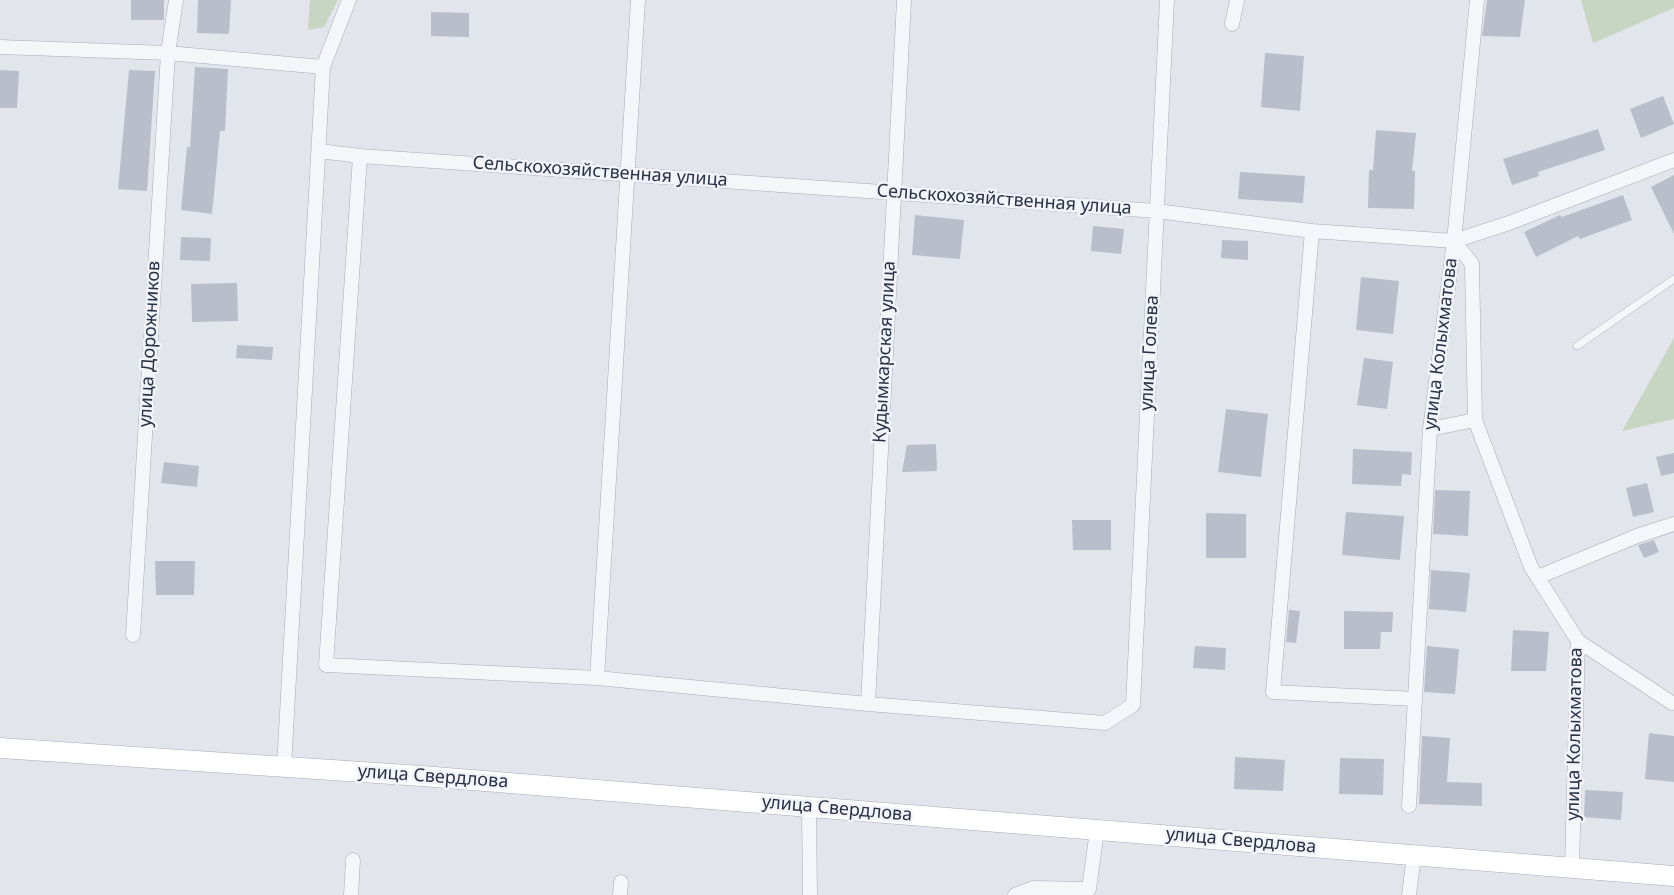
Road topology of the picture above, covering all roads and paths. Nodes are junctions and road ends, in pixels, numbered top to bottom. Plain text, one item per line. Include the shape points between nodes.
1 (176, 0) edge
2 (349, 0) edge
3 (638, 0) edge
4 (904, 0) edge
5 (1167, 0) edge
6 (1237, 0) edge
7 (1477, 0) edge
8 (1232, 24) dead end
9 (0, 47) edge
10 (168, 53) junction
11 (323, 67) junction
12 (318, 151) junction
13 (360, 156) junction
14 (1674, 160) edge
15 (627, 173) junction
16 (893, 192) junction
17 (1157, 211) junction
18 (1312, 232) junction
19 (1454, 241) junction
20 (1674, 278) edge
21 (1577, 346) dead end
22 (1475, 420) junction
23 (1430, 430) junction
24 (1673, 525) edge
25 (1538, 577) junction
26 (133, 635) dead end
27 (1578, 641) junction
28 (597, 678) junction
29 (1415, 698) junction
30 (1672, 703) dead end
31 (868, 704) junction
32 (0, 748) edge
33 (284, 767) junction
34 (809, 806) junction
35 (1409, 806) dead end
36 (1098, 830) junction
37 (1414, 855) junction
38 (354, 860) dead end
39 (1572, 867) junction
40 (1674, 876) edge
41 (1094, 892) edge
42 (351, 895) edge
43 (810, 895) edge
44 (1015, 895) edge
45 (1409, 895) edge

1 - 10 street, улица Дорожников
2 - 11 street
3 - 15 street
4 - 16 street, Кудымкарская улица
5 - 17 street, улица Голева
6 - 8 street
7 - 19 street, улица Колыхматова
9 - 10 street
10 - 11 street
10 - 26 street, улица Дорожников
11 - 12 street
12 - 13 street, Сельскохозяйственная улица
12 - 33 street
13 - 15 street, Сельскохозяйственная улица
13 - 28 street via 326,665
14 - 19 street, Сельскохозяйственная улица
15 - 16 street, Сельскохозяйственная улица
15 - 28 street
16 - 17 street, Сельскохозяйственная улица
16 - 31 street, Кудымкарская улица
17 - 18 street, Сельскохозяйственная улица
17 - 31 street, улица Голева via 1133,705 1105,723
18 - 19 street, Сельскохозяйственная улица
18 - 29 street via 1273,692
19 - 22 street, улица Колыхматова via 1472,264
19 - 23 street, улица Колыхматова
20 - 21 lane
22 - 23 street
22 - 25 street, улица Колыхматова via 1531,567
23 - 29 street, улица Колыхматова
24 - 25 street via 1637,536
25 - 27 street, улица Колыхматова
27 - 30 street
27 - 39 street, улица Колыхматова
28 - 31 street
29 - 35 street, улица Колыхматова
32 - 33 main road, улица Свердлова
33 - 34 main road, улица Свердлова
34 - 36 main road, улица Свердлова
34 - 43 street
36 - 37 main road, улица Свердлова
36 - 41 street
37 - 39 main road, улица Свердлова
37 - 45 street
38 - 42 street
39 - 40 main road, улица Свердлова
41 - 44 street via 1033,888

